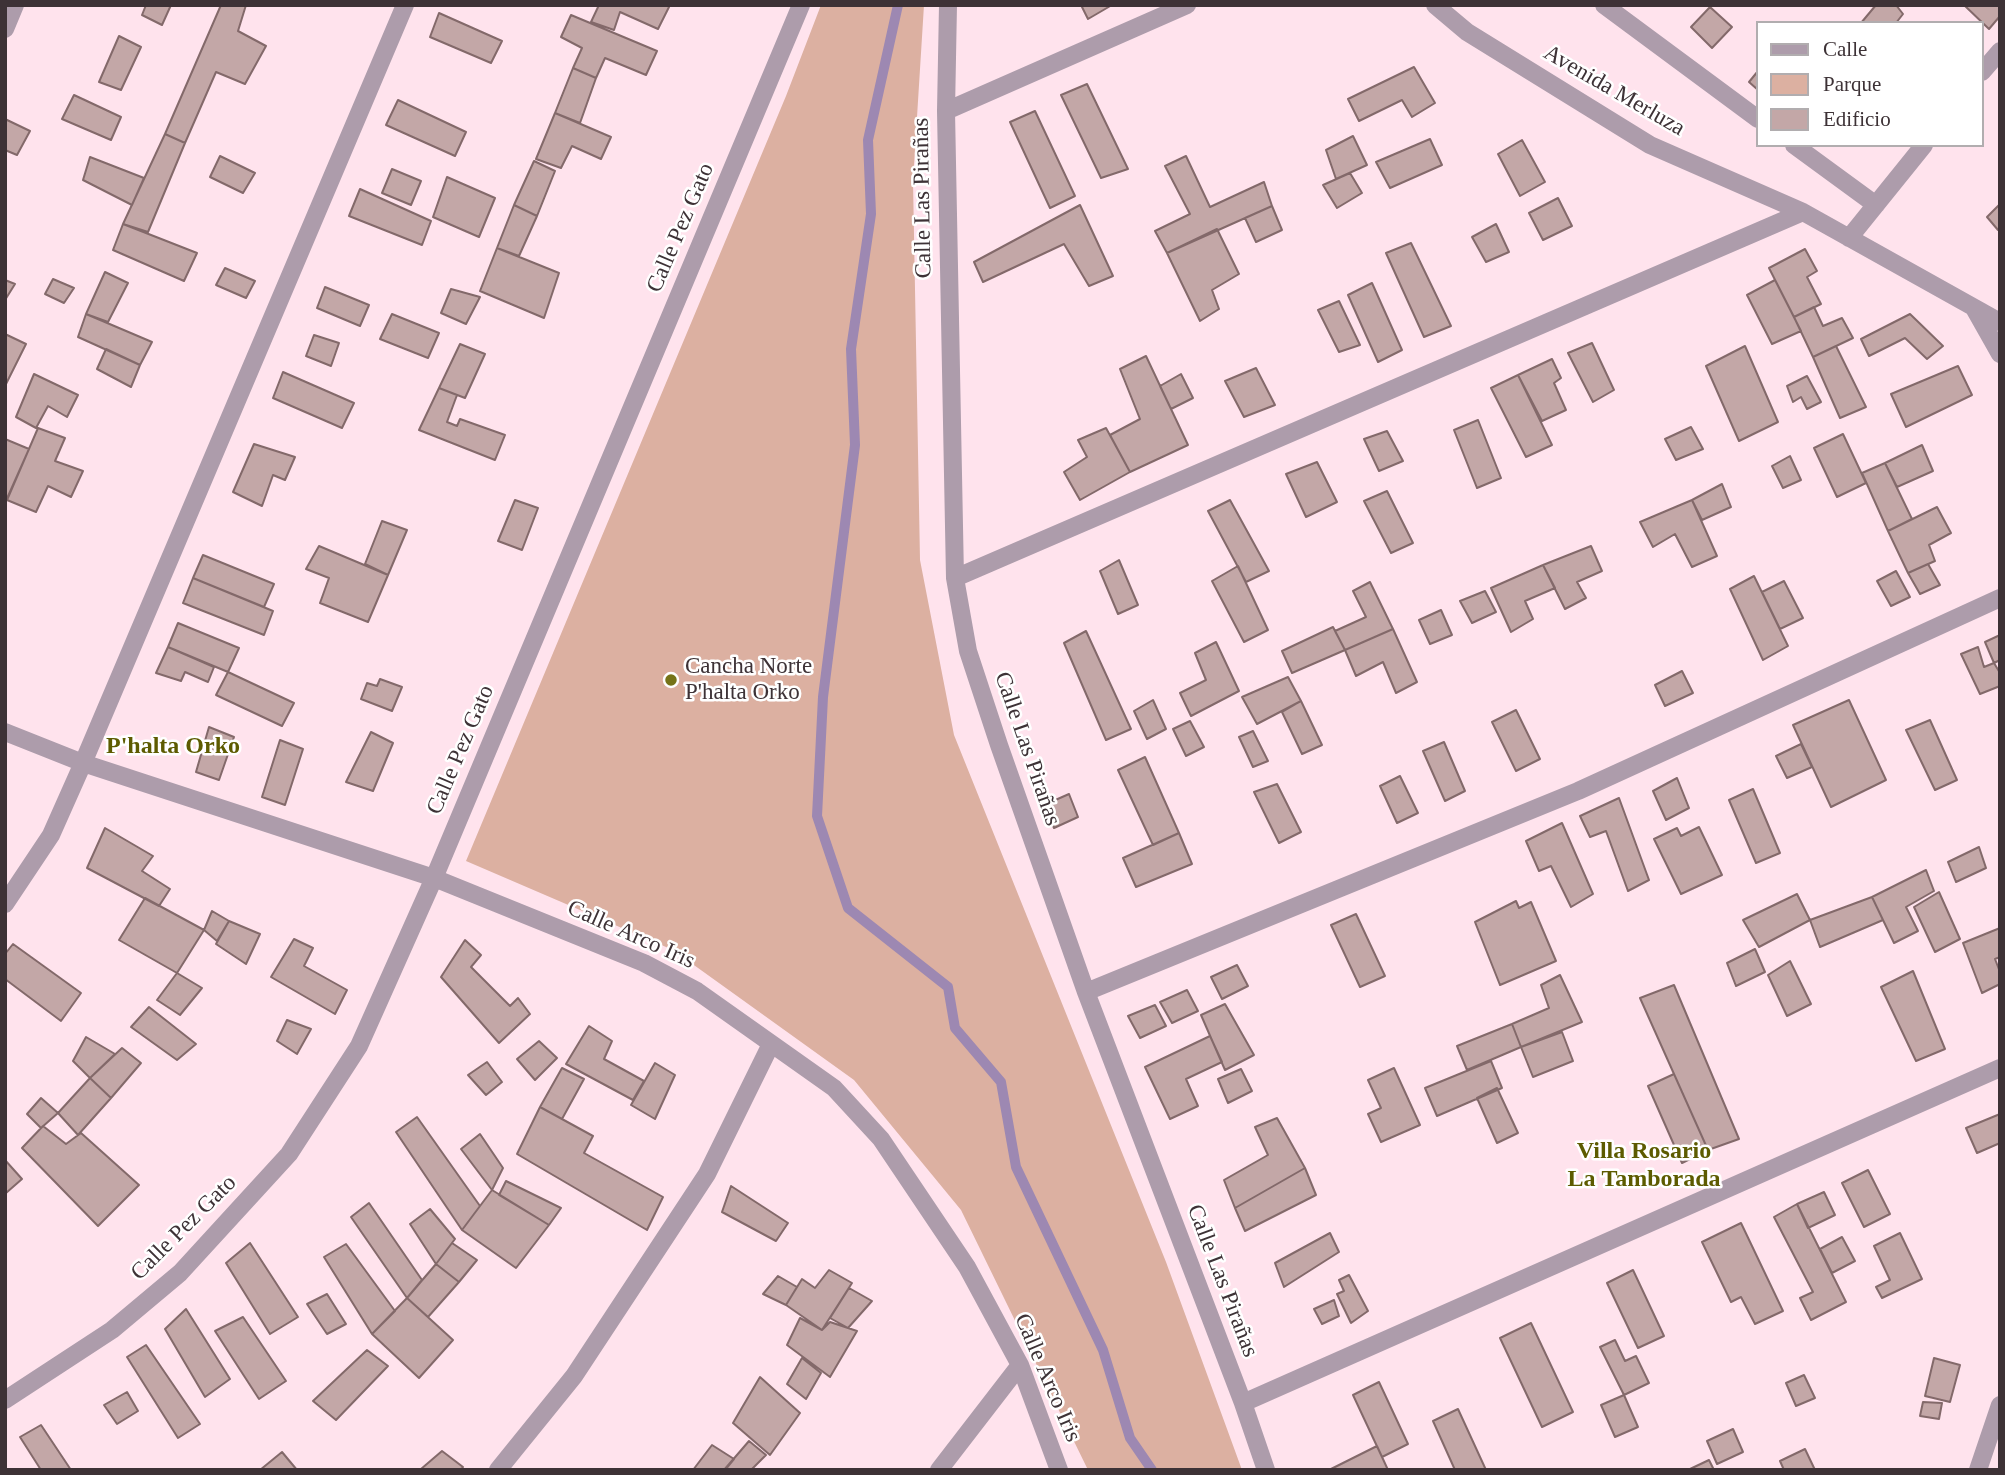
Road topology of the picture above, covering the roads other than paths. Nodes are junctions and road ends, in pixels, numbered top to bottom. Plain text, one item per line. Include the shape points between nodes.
1 (15, 5) edge
2 (405, 5) edge
3 (801, 5) edge
4 (948, 5) edge
5 (1187, 5) edge
6 (1436, 5) edge
7 (1604, 5) edge
8 (5, 29) edge
9 (2000, 51) edge
10 (1984, 70) edge
11 (946, 111) junction
12 (1756, 118) edge
13 (1797, 147) edge
14 (1922, 147) edge
15 (1876, 205) junction
16 (1803, 212) junction
17 (1849, 238) junction
18 (1974, 308) junction
19 (2000, 322) edge
20 (2000, 354) edge
21 (955, 578) junction
22 (2000, 598) edge
23 (5, 732) edge
24 (83, 763) junction
25 (434, 878) junction
26 (5, 904) edge
27 (1086, 992) junction
28 (771, 1044) junction
29 (2000, 1068) edge
30 (1020, 1365) junction
31 (5, 1400) edge
32 (1243, 1403) junction
33 (2000, 1405) edge
34 (498, 1470) edge
35 (939, 1470) edge
36 (1059, 1470) edge
37 (1266, 1470) edge
38 (1978, 1470) edge

1 - 8 street
2 - 24 street
3 - 25 street, Calle Pez Gato
4 - 11 street, Calle Las Pirañas
5 - 11 street
6 - 16 street, Avenida Merluza via 1467,32 1650,145
7 - 12 street
9 - 10 street
11 - 21 street, Calle Las Pirañas
13 - 15 street
14 - 15 street
15 - 17 street
16 - 17 street, Avenida Merluza
16 - 21 street
17 - 18 street, Avenida Merluza
18 - 19 street, Avenida Merluza
18 - 20 street
21 - 27 street, Calle Las Pirañas via 968,651
22 - 27 street via 1578,791
23 - 24 street, Calle Arco Iris
24 - 25 street, Calle Arco Iris
24 - 26 street via 51,835
25 - 28 street, Calle Arco Iris via 644,963 697,992
25 - 31 street, Calle Pez Gato via 359,1046 289,1154 180,1273 112,1330
27 - 32 street, Calle Las Pirañas
28 - 30 street, Calle Arco Iris via 835,1088 881,1139 967,1267
28 - 34 street via 708,1174 574,1376
29 - 32 street
30 - 35 street
30 - 36 street, Calle Arco Iris
32 - 37 street, Calle Las Pirañas
33 - 38 street

